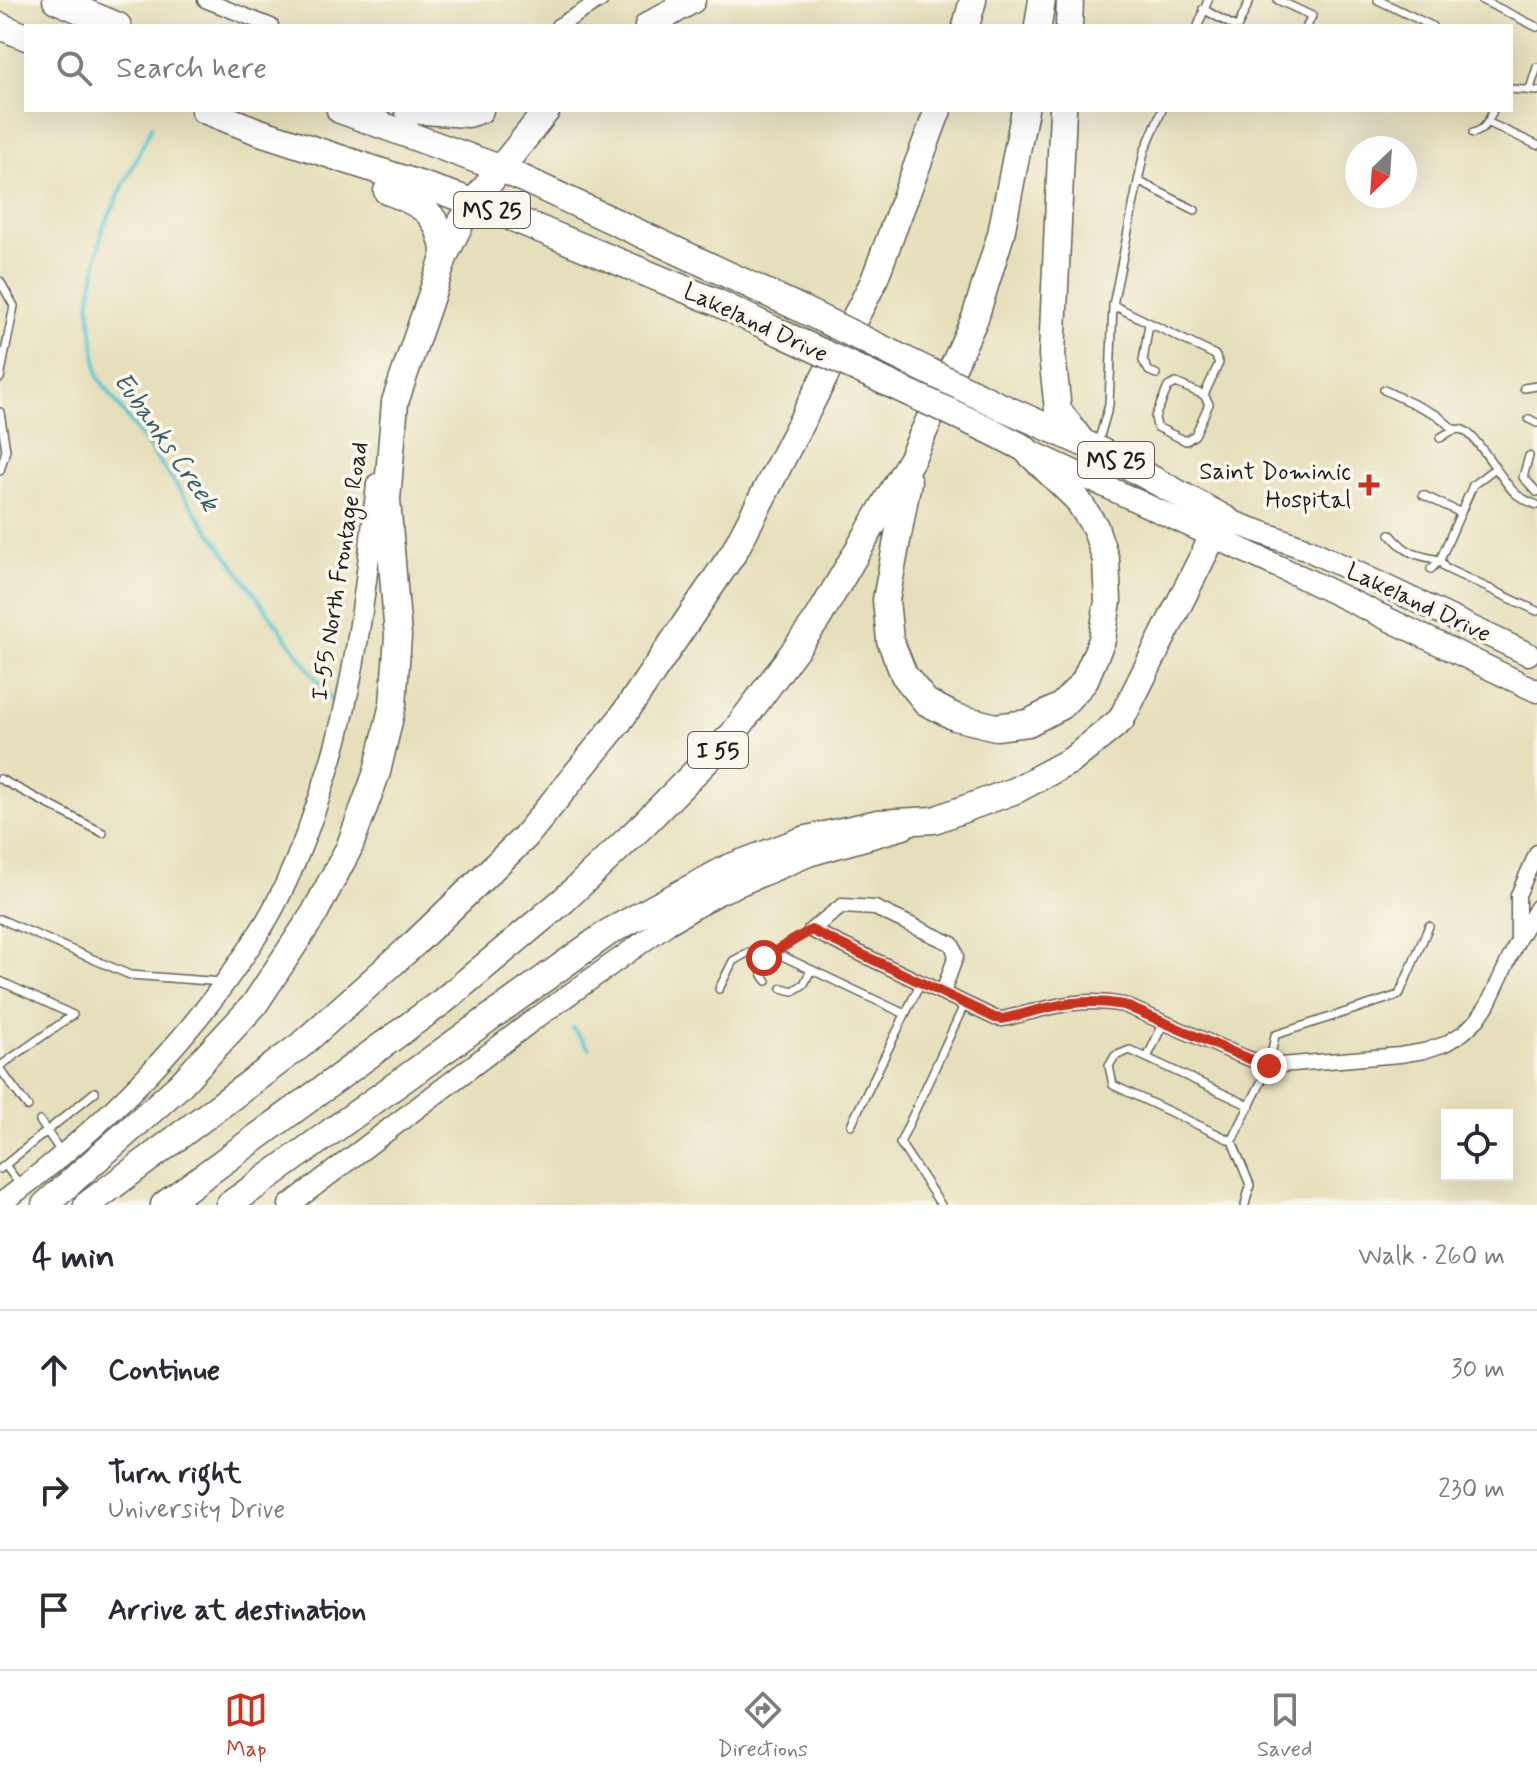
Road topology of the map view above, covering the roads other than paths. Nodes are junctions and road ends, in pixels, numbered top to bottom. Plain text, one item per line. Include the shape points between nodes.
1 (56, 0) edge
2 (205, 0) edge
3 (601, 0) edge
4 (692, 0) edge
5 (973, 0) edge
6 (1042, 0) edge
7 (1070, 0) edge
8 (1208, 0) edge
9 (1250, 0) edge
10 (1278, 0) edge
11 (1378, 0) edge
12 (1482, 0) edge
13 (1203, 9) junction
14 (1512, 15) junction
15 (113, 24) edge
16 (266, 24) edge
17 (561, 24) edge
18 (651, 24) edge
19 (967, 24) edge
20 (1038, 24) edge
21 (1069, 24) edge
22 (1199, 24) edge
23 (1232, 24) edge
24 (1237, 24) edge
25 (1308, 24) edge
26 (1428, 24) edge
27 (1507, 24) edge
28 (0, 26) edge
29 (1537, 27) edge
30 (24, 36) edge
31 (1537, 67) edge
32 (1513, 89) edge
33 (1534, 90) edge
34 (209, 112) edge
35 (345, 112) edge
36 (438, 112) edge
37 (474, 112) edge
38 (545, 112) edge
39 (937, 112) edge
40 (1025, 112) edge
41 (1063, 112) edge
42 (1161, 112) edge
43 (1492, 112) edge
44 (1489, 123) junction
45 (257, 131) junction
46 (1473, 133) dead end
47 (1537, 145) edge
48 (502, 169) junction
49 (1138, 181) junction
50 (474, 202) junction
51 (1195, 210) dead end
52 (445, 255) junction
53 (0, 281) edge
54 (1113, 305) junction
55 (1149, 324) junction
56 (1156, 374) dead end
57 (0, 378) edge
58 (1537, 386) edge
59 (1524, 388) dead end
60 (1384, 390) dead end
61 (1204, 395) junction
62 (395, 402) junction
63 (0, 412) edge
64 (996, 419) junction
65 (1453, 429) junction
66 (1440, 438) dead end
67 (1090, 447) junction
68 (1024, 448) junction
69 (1529, 456) dead end
70 (912, 458) junction
71 (1494, 469) junction
72 (0, 471) edge
73 (1537, 492) edge
74 (1423, 495) dead end
75 (1537, 505) edge
76 (1461, 513) junction
77 (1220, 528) junction
78 (1390, 534) dead end
79 (1440, 560) junction
80 (1431, 569) dead end
81 (1537, 611) edge
82 (1534, 656) edge
83 (1526, 686) edge
84 (0, 779) edge
85 (934, 820) junction
86 (103, 833) dead end
87 (1537, 852) edge
88 (1537, 907) edge
89 (0, 919) edge
90 (1429, 926) dead end
91 (811, 930) junction
92 (1518, 940) junction
93 (774, 952) junction
94 (764, 958) junction
95 (811, 970) junction
96 (0, 981) edge
97 (767, 981) dead end
98 (224, 982) junction
99 (921, 982) junction
100 (782, 988) dead end
101 (719, 989) dead end
102 (943, 992) junction
103 (965, 1003) junction
104 (905, 1014) junction
105 (1164, 1022) junction
106 (1147, 1058) junction
107 (1269, 1066) junction
108 (0, 1067) edge
109 (95, 1092) dead end
110 (80, 1105) junction
111 (1250, 1106) junction
112 (28, 1107) dead end
113 (40, 1121) dead end
114 (97, 1123) junction
115 (851, 1125) dead end
116 (47, 1132) junction
117 (1232, 1141) junction
118 (62, 1153) junction
119 (3, 1167) edge
120 (23, 1187) junction
121 (0, 1204) edge
122 (45, 1205) edge
123 (87, 1205) edge
124 (164, 1205) edge
125 (229, 1205) edge
126 (289, 1205) edge
127 (941, 1205) edge
128 (1245, 1205) edge

1 - 15 highway
2 - 16 street
3 - 17 street
4 - 18 highway
5 - 19 highway
6 - 20 highway
7 - 21 highway
8 - 13 lane
9 - 24 lane
10 - 25 lane via 1312,16
11 - 26 lane
12 - 14 lane
13 - 22 lane
13 - 23 lane
14 - 27 lane
14 - 29 lane
28 - 30 highway
31 - 33 lane
32 - 33 lane
34 - 45 highway, Lakeland Drive / MS 25
35 - 48 highway, Lakeland Drive / MS 25
36 - 37 highway
38 - 48 highway
39 - 123 highway via 873,283 734,552 620,720 525,837 415,943 301,1045
40 - 70 highway, I 55 via 1001,234 975,318
41 - 67 highway via 1052,355 1058,410
42 - 49 lane
43 - 44 lane
44 - 46 lane
44 - 47 lane
45 - 50 highway, Lakeland Drive / MS 25
45 - 52 highway via 423,206 442,233
48 - 50 highway
48 - 64 highway, Lakeland Drive / MS 25, bridge via 793,305
49 - 51 lane
49 - 54 lane
50 - 52 highway
50 - 64 highway, Lakeland Drive / MS 25, bridge
52 - 62 highway
53 - 57 lane via 14,306
54 - 55 lane
54 - 67 lane via 1109,405
55 - 56 lane via 1143,361
55 - 61 lane via 1215,355 1219,363
58 - 59 lane
60 - 65 lane via 1437,415
61 - 61 lane via 1209,404 1195,435 1186,441 1157,427 1155,417 1168,387 1176,383
62 - 98 street, I-55 North Frontage Road via 378,478 362,623 338,736 290,871 266,921
62 - 122 highway via 387,500 398,636 393,704 377,772 349,848 314,914 254,1005 179,1086
63 - 72 lane via 6,450
64 - 67 highway, Lakeland Drive / MS 25
64 - 68 highway, Lakeland Drive / MS 25
65 - 66 lane
65 - 71 lane via 1473,437
67 - 77 highway, Lakeland Drive / MS 25
68 - 70 highway via 1077,499 1095,527 1106,560 1108,601 1102,640 1084,682 1061,706 1028,723 996,727 955,717 926,702 904,675 890,640 886,600
68 - 77 main road, Lakeland Drive
69 - 73 lane via 1523,477
70 - 124 highway, I 55 via 817,620 733,734 642,826 564,900 443,1001
71 - 75 lane via 1517,496
71 - 76 lane via 1473,485
74 - 76 lane
76 - 79 lane
77 - 82 main road, Lakeland Drive via 1306,548
77 - 83 main road, Lakeland Drive via 1295,575
77 - 85 highway via 1121,720 1043,777
78 - 79 lane via 1401,549
79 - 80 lane
79 - 81 lane via 1445,568
84 - 86 lane
85 - 125 highway via 878,823 803,840 671,896 609,932
85 - 126 street via 809,856 719,894 668,924
87 - 92 street via 1518,895
88 - 92 street
89 - 98 lane via 130,975
90 - 107 lane via 1399,995 1275,1035
91 - 93 lane
91 - 99 street
91 - 102 street via 842,906 875,908 904,921 952,944 956,956
92 - 107 street via 1488,1004 1463,1033 1445,1044 1400,1055
93 - 94 lane
93 - 95 lane
94 - 97 lane via 761,974
94 - 101 lane via 749,952 733,961
95 - 100 lane via 793,991
95 - 104 lane
96 - 108 lane via 73,1015
98 - 114 street, I-55 North Frontage Road via 192,1028
99 - 102 street
99 - 104 lane
102 - 103 street
103 - 105 street via 1003,1019 1066,1002 1107,1001
103 - 127 lane via 900,1143
104 - 115 lane
105 - 106 lane
105 - 107 street
106 - 111 lane
106 - 117 lane via 1130,1050 1115,1056 1109,1066 1113,1085
107 - 111 lane
108 - 112 lane
109 - 110 lane
110 - 114 lane
110 - 116 lane
111 - 117 lane
113 - 116 lane
114 - 118 street, I-55 North Frontage Road
116 - 118 lane
116 - 119 lane
117 - 128 lane via 1250,1185
118 - 120 street, I-55 North Frontage Road
119 - 120 lane
120 - 121 street, I-55 North Frontage Road

